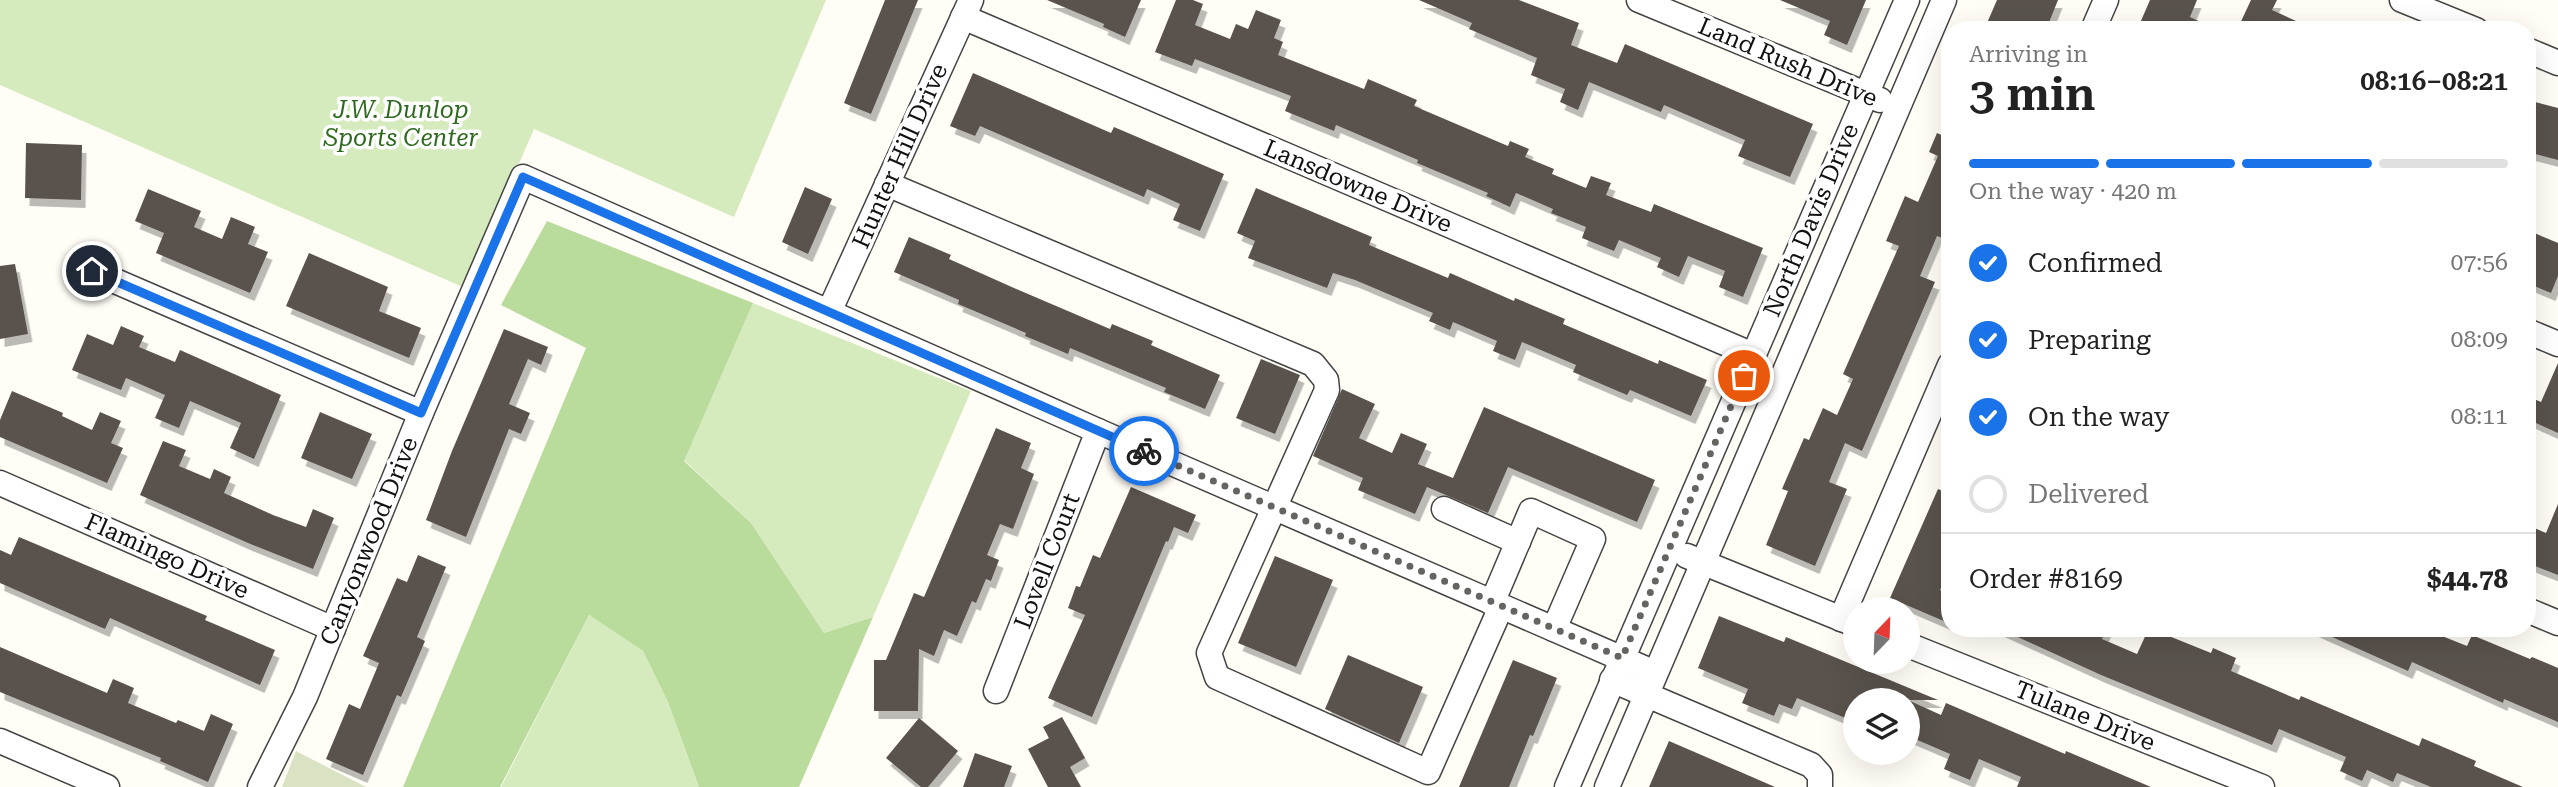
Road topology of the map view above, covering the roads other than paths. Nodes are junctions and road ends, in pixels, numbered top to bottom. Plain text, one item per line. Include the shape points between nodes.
1 (1639, 0) edge
2 (1907, 0) edge
3 (1944, 0) edge
4 (2106, 0) edge
5 (2402, 0) edge
6 (967, 9) edge
7 (2097, 21) edge
8 (2454, 21) edge
9 (2536, 54) edge
10 (2558, 63) edge
11 (1866, 94) junction
12 (1897, 107) junction
13 (887, 184) junction
14 (92, 271) dead end
15 (829, 312) junction
16 (2536, 335) edge
17 (2558, 344) edge
18 (1753, 355) junction
19 (1941, 389) edge
20 (421, 413) junction
21 (1098, 431) junction
22 (0, 483) edge
23 (1276, 509) junction
24 (1444, 509) dead end
25 (1518, 542) junction
26 (1670, 550) junction
27 (1702, 562) junction
28 (1858, 597) edge
29 (1496, 605) junction
30 (2536, 614) edge
31 (1843, 619) edge
32 (2558, 623) edge
33 (333, 629) junction
34 (1554, 629) junction
35 (1920, 650) edge
36 (1617, 669) junction
37 (1650, 684) junction
38 (996, 691) dead end
39 (0, 741) edge
40 (107, 787) edge
41 (260, 787) edge
42 (1567, 787) edge
43 (1606, 787) edge
44 (1820, 787) edge
45 (2262, 787) edge

1 - 11 street, Land Rush Drive
2 - 11 street, North Davis Drive
3 - 12 street, North Davis Drive
4 - 7 street
5 - 8 street
6 - 13 street, Hunter Hill Drive
6 - 18 street, Lansdowne Drive
9 - 10 street
11 - 12 street, Land Rush Drive
11 - 18 street, North Davis Drive
12 - 27 street, North Davis Drive
13 - 15 street, Hunter Hill Drive
13 - 23 street via 1313,364 1326,380 1327,390
14 - 20 street
15 - 20 street, Canyonwood Drive via 523,177
15 - 21 street
16 - 17 street
18 - 26 street, North Davis Drive
19 - 28 street
20 - 33 street, Canyonwood Drive
21 - 23 street
21 - 38 street, Lovell Court
22 - 33 street, Flamingo Drive
23 - 29 street
23 - 29 street via 1209,653 1217,677 1428,772
24 - 25 street
25 - 29 street
25 - 34 street via 1531,511 1593,539
26 - 27 street
26 - 36 street, North Davis Drive
27 - 31 street
27 - 37 street, North Davis Drive
29 - 34 street
30 - 32 street
33 - 41 street, Canyonwood Drive
34 - 36 street
35 - 45 street, Tulane Drive
36 - 37 street
36 - 42 street, North Davis Drive
37 - 43 street, North Davis Drive
37 - 44 street via 1811,765 1820,775
39 - 40 street

